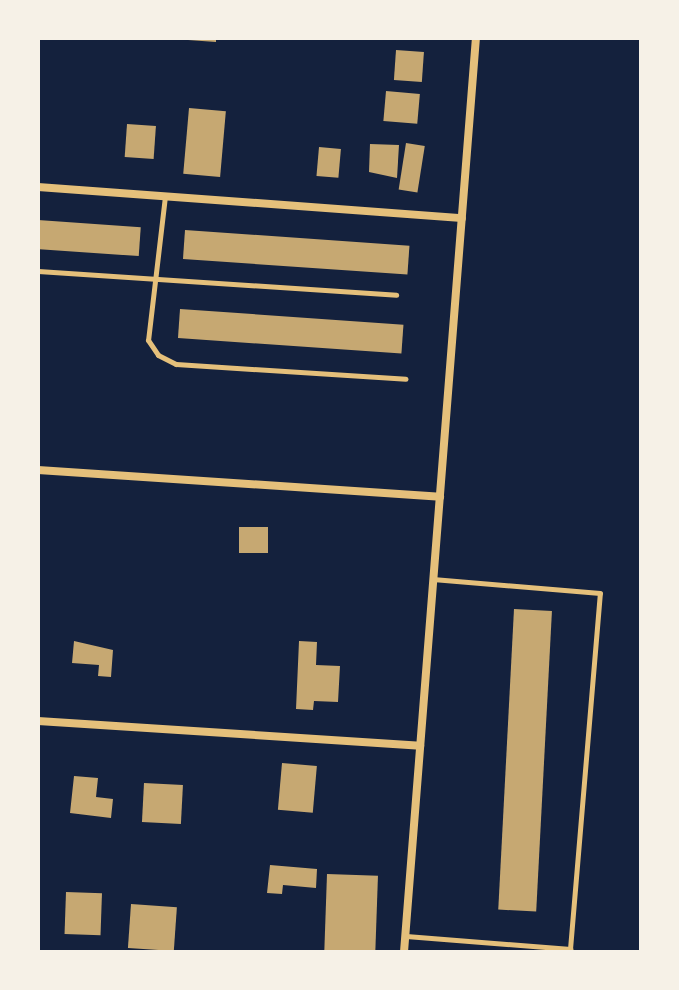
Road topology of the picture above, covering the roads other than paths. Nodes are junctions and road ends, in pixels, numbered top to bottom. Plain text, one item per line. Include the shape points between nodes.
1 (476, 38) edge
2 (38, 187) edge
3 (165, 196) junction
4 (462, 218) junction
5 (38, 271) edge
6 (153, 279) junction
7 (396, 295) dead end
8 (406, 379) dead end
9 (38, 470) edge
10 (440, 497) junction
11 (433, 579) junction
12 (38, 721) edge
13 (420, 746) junction
14 (405, 936) junction
15 (570, 951) edge
16 (404, 952) edge

1 - 4 street
2 - 3 street
3 - 4 street
3 - 6 lane
4 - 10 street
5 - 6 lane
6 - 7 lane
6 - 8 lane via 148,340 158,355 176,364
9 - 10 street
10 - 11 street
11 - 13 street
11 - 15 lane via 600,593
12 - 13 street
13 - 14 street
14 - 15 lane
14 - 16 street

